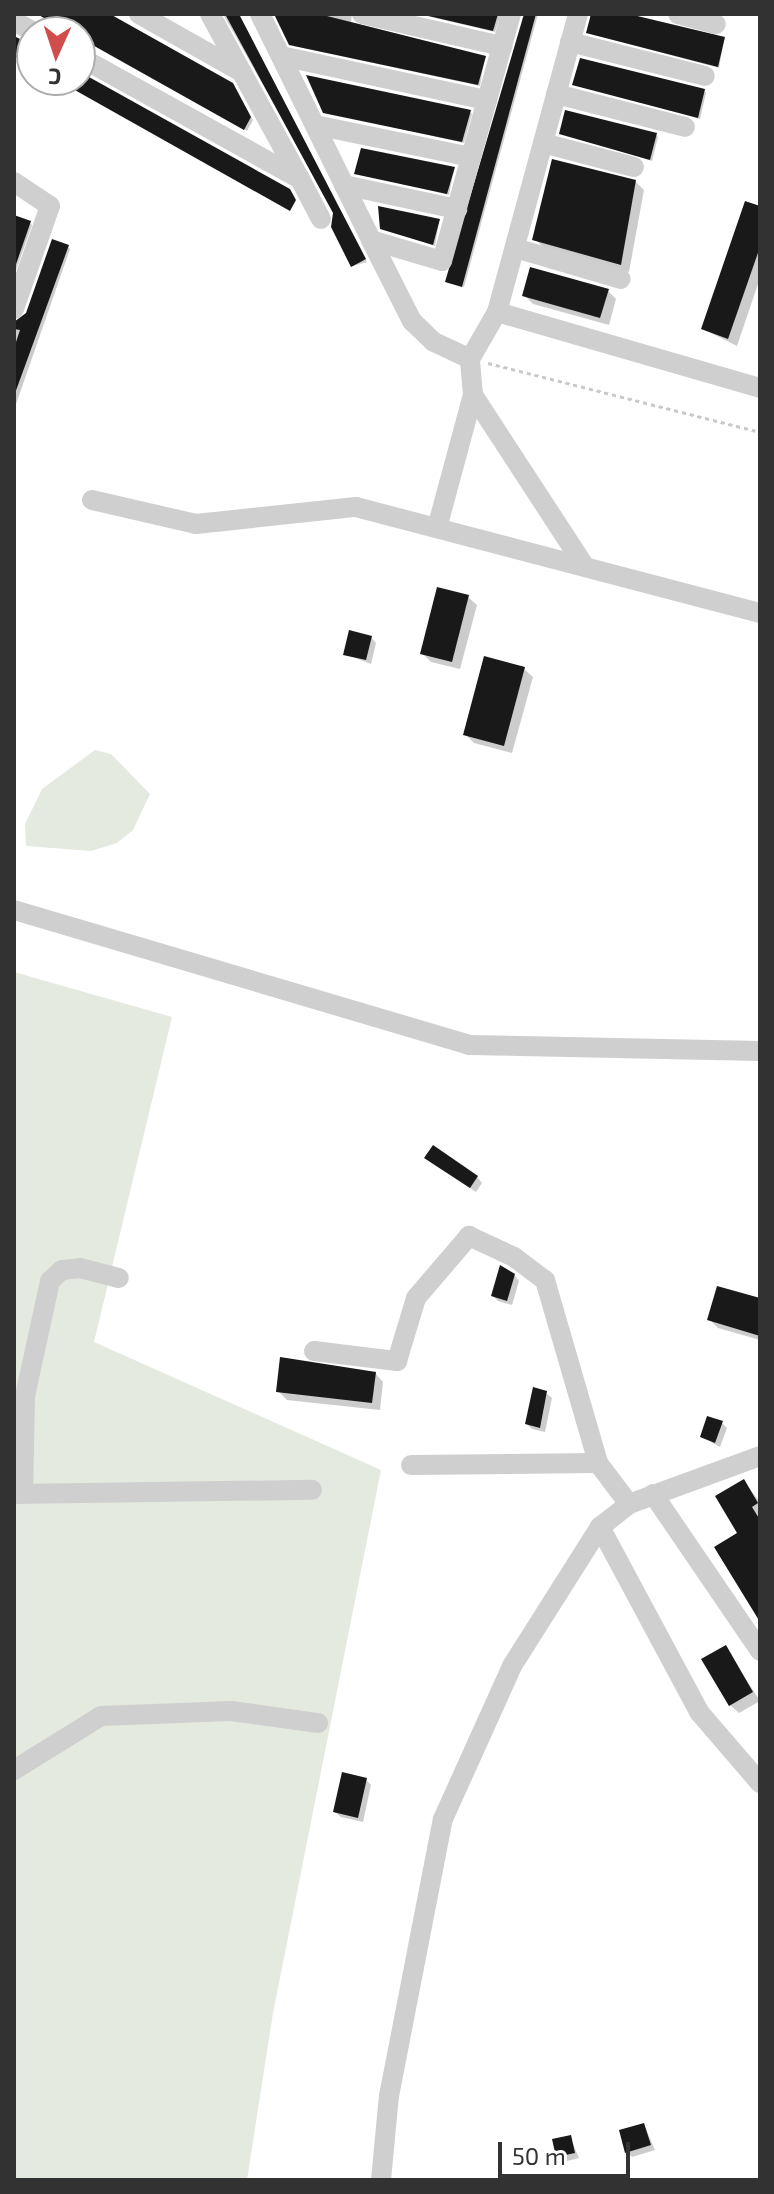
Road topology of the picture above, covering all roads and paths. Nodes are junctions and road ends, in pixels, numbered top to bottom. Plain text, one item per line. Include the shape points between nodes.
1 (139, 14) edge
2 (210, 14) edge
3 (260, 14) edge
4 (362, 14) edge
5 (511, 14) edge
6 (578, 14) edge
7 (678, 14) edge
8 (716, 24) dead end
9 (570, 42) junction
10 (502, 46) junction
11 (281, 56) junction
12 (96, 66) edge
13 (242, 72) junction
14 (705, 76) dead end
15 (556, 94) junction
16 (487, 100) junction
17 (315, 125) junction
18 (685, 127) dead end
19 (543, 143) junction
20 (471, 157) junction
21 (634, 167) dead end
22 (300, 179) junction
23 (14, 182) edge
24 (344, 185) junction
25 (457, 209) junction
26 (321, 219) dead end
27 (371, 240) junction
28 (515, 248) junction
29 (621, 279) dead end
30 (14, 309) edge
31 (497, 312) junction
32 (470, 359) junction
33 (760, 388) edge
34 (473, 395) junction
35 (760, 432) edge
36 (92, 500) dead end
37 (437, 528) junction
38 (585, 567) junction
39 (760, 613) edge
40 (14, 910) edge
41 (760, 1051) edge
42 (119, 1278) dead end
43 (314, 1351) dead end
44 (760, 1456) edge
45 (598, 1463) junction
46 (411, 1465) dead end
47 (312, 1490) dead end
48 (18, 1494) edge
49 (653, 1494) junction
50 (629, 1504) junction
51 (600, 1527) junction
52 (760, 1651) edge
53 (318, 1723) dead end
54 (14, 1770) edge
55 (760, 1783) edge
56 (381, 2180) edge

1 - 13 street
2 - 13 street
3 - 11 street
4 - 10 street
5 - 10 street
6 - 9 street
7 - 8 street
9 - 14 street
9 - 15 street
10 - 16 street
11 - 16 street
11 - 17 street
12 - 22 street
13 - 22 street
15 - 18 street
15 - 19 street
16 - 20 street
17 - 20 street
17 - 24 street
19 - 21 street
19 - 28 street
20 - 25 street
22 - 26 street
23 - 30 street via 50,206
24 - 25 street
24 - 27 street
25 - 27 street via 442,261
27 - 32 street via 412,321 434,342
28 - 29 street
28 - 31 street
31 - 32 street
31 - 33 street
32 - 34 street
32 - 35 path
34 - 37 street
34 - 38 street
36 - 37 street via 196,524 356,507
37 - 38 street
38 - 39 street
40 - 41 street via 469,1045
42 - 48 street via 80,1268 62,1270 50,1281 25,1396
43 - 45 street via 397,1361 416,1298 469,1236 514,1257 545,1280
44 - 49 street
45 - 46 street
45 - 50 street
47 - 48 street
49 - 50 street
49 - 52 street
50 - 51 street
51 - 55 street via 699,1712
51 - 56 street via 512,1666 443,1819 389,2096
53 - 54 street via 231,1711 101,1716

